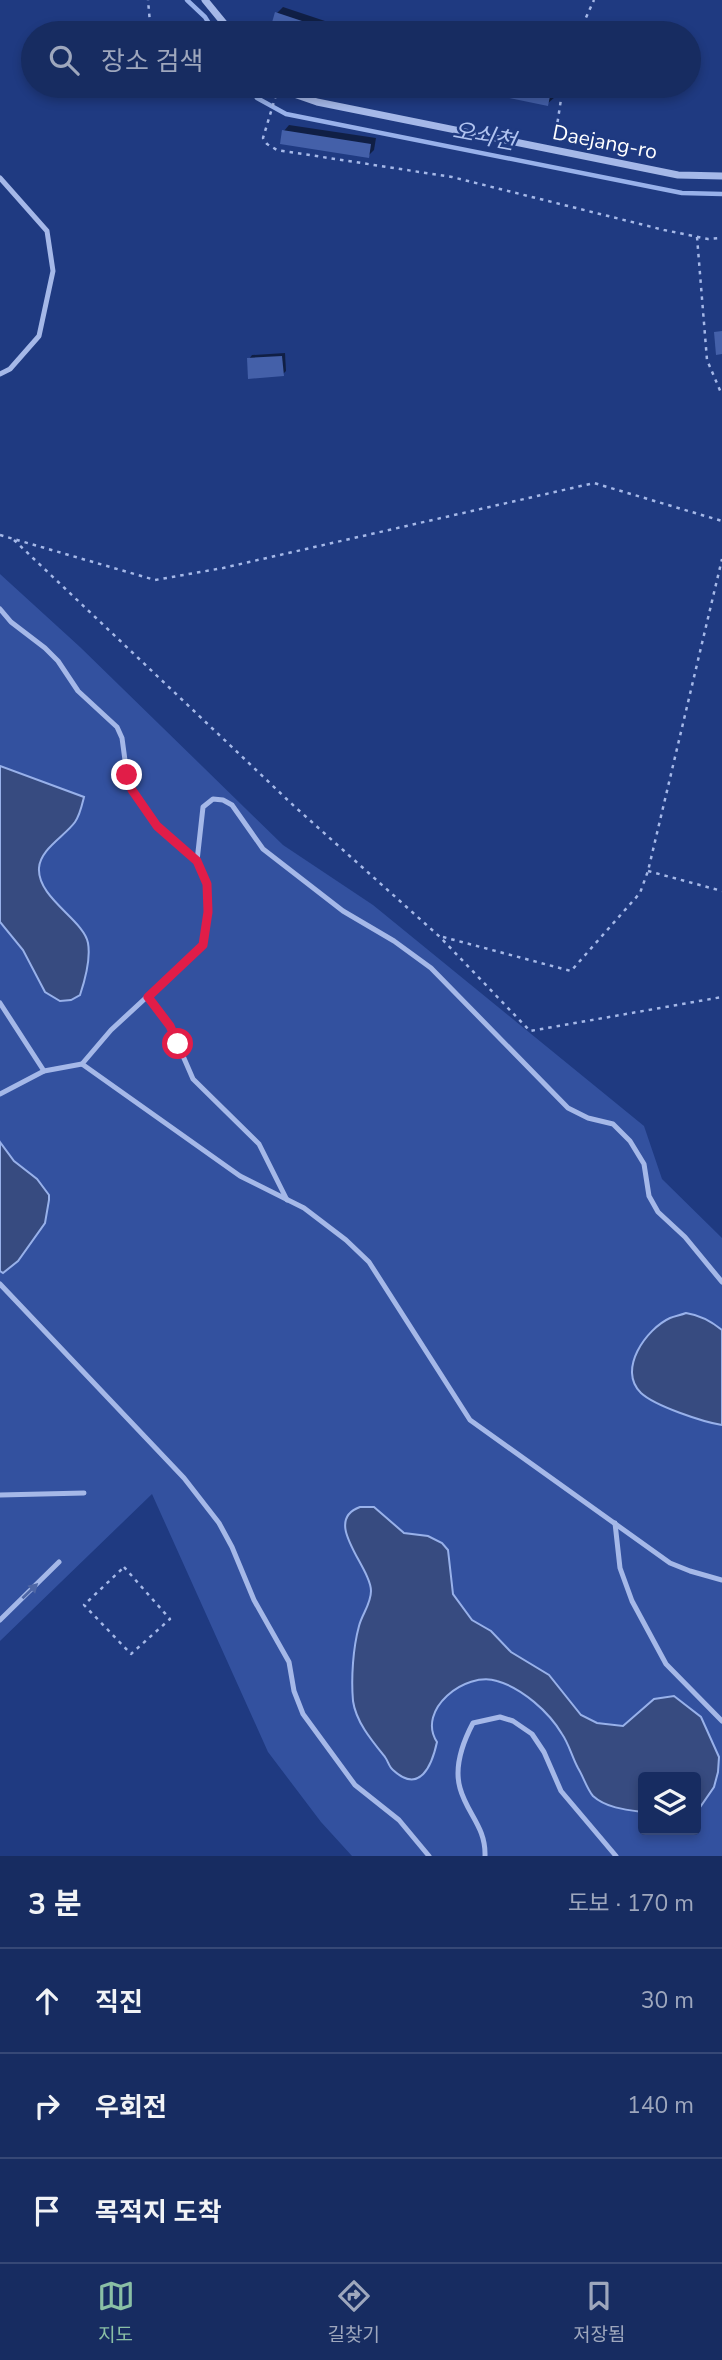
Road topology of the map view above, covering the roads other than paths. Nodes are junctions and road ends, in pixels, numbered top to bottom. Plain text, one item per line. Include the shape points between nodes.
1 (205, 0) edge
2 (222, 21) edge
3 (306, 98) edge
4 (722, 176) edge
5 (0, 178) edge
6 (0, 374) edge
7 (0, 609) edge
8 (197, 861) junction
9 (148, 997) junction
10 (0, 1003) edge
11 (82, 1064) junction
12 (44, 1071) junction
13 (0, 1094) edge
14 (287, 1200) junction
15 (722, 1282) edge
16 (0, 1284) edge
17 (83, 1493) dead end
18 (0, 1495) edge
19 (615, 1523) junction
20 (59, 1562) dead end
21 (722, 1580) edge
22 (0, 1619) edge
23 (722, 1721) edge
24 (429, 1856) edge
25 (485, 1856) edge
26 (617, 1856) edge

1 - 2 street
3 - 4 street, Daejang-ro via 678,175
5 - 6 lane via 47,231 53,271 39,336
7 - 8 lane via 58,661 78,691 117,727 132,790 157,826
8 - 9 lane via 207,884 203,945
8 - 15 lane via 202,807 213,799 223,800 243,818 263,849 343,911 430,968 568,1108 613,1124 644,1164 649,1196 658,1212
9 - 11 lane
9 - 14 lane via 170,1026 193,1079 259,1144
10 - 12 lane
11 - 12 lane
11 - 14 lane via 240,1175
12 - 13 lane
14 - 19 lane via 304,1208 369,1262 470,1420
16 - 24 lane via 184,1478 219,1523 289,1662 303,1714 355,1786 399,1820
17 - 18 lane
19 - 21 lane via 670,1563
19 - 23 lane via 620,1568 666,1664
22 -> 20 lane
25 - 26 lane via 485,1839 460,1789 458,1770 473,1723 500,1717 531,1734 561,1791

